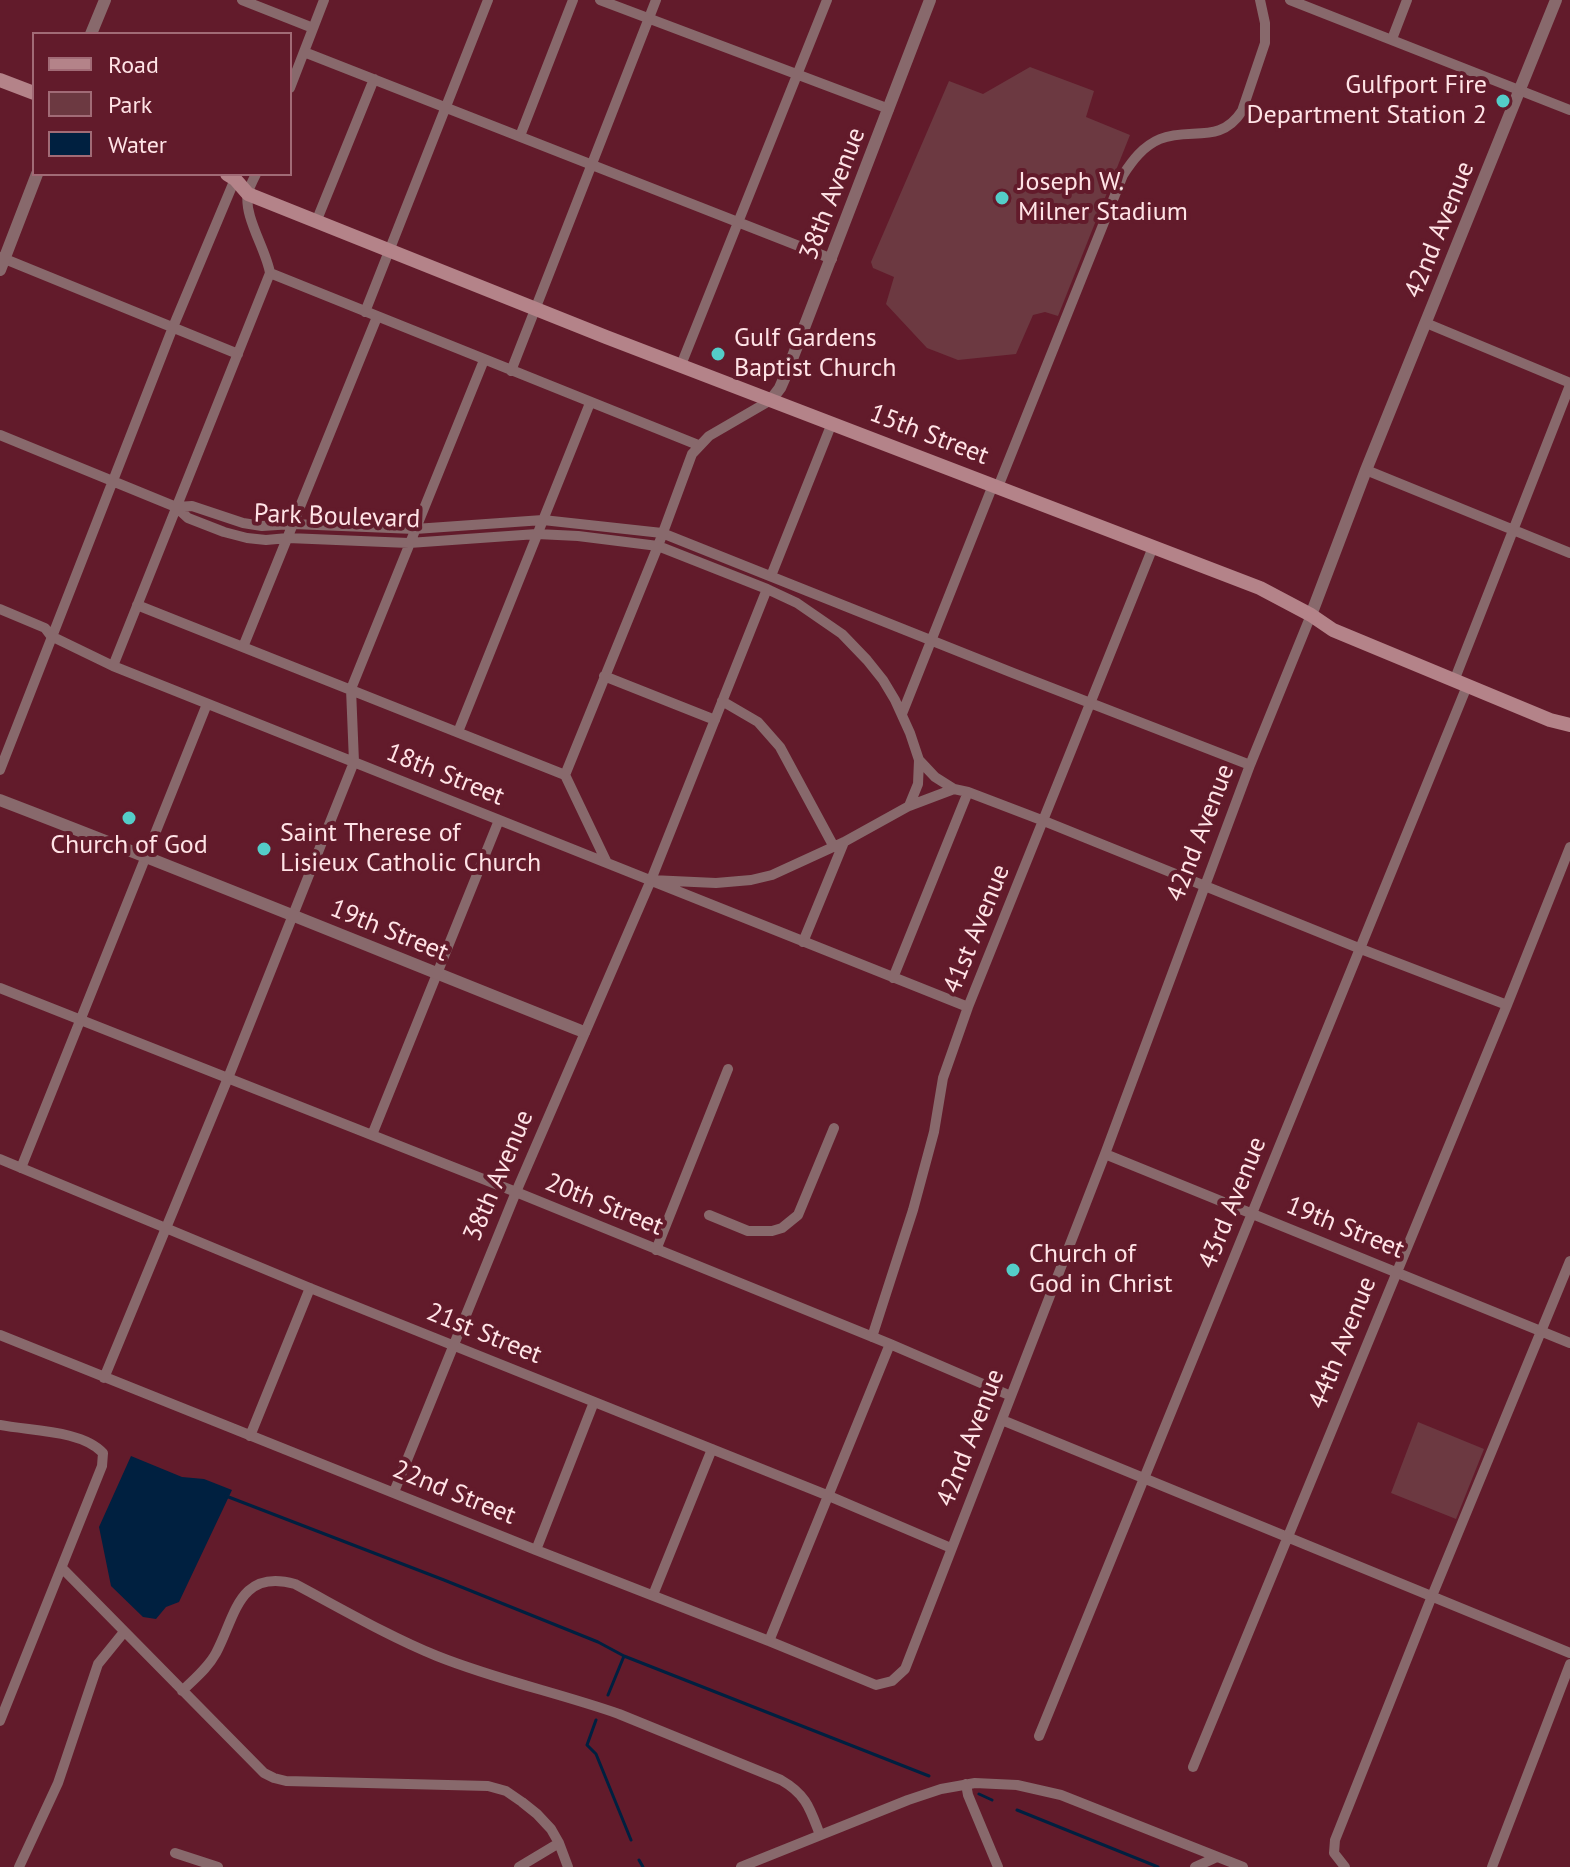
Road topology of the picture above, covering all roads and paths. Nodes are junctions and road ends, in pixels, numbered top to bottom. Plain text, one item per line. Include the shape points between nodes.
1 (105, 0) edge
2 (242, 0) edge
3 (324, 0) edge
4 (488, 0) edge
5 (573, 0) edge
6 (600, 0) edge
7 (656, 0) edge
8 (827, 0) edge
9 (930, 0) edge
10 (1260, 0) edge
11 (1290, 0) edge
12 (1407, 0) edge
13 (1556, 0) edge
14 (649, 18) junction
15 (313, 28) junction
16 (92, 32) edge
17 (1392, 39) junction
18 (304, 52) junction
19 (797, 74) junction
20 (374, 79) junction
21 (0, 80) edge
22 (292, 83) edge
23 (1520, 90) junction
24 (32, 92) edge
25 (447, 108) junction
26 (889, 109) junction
27 (1570, 110) edge
28 (520, 136) junction
29 (592, 164) junction
30 (36, 176) edge
31 (231, 176) edge
32 (255, 176) edge
33 (248, 194) junction
34 (316, 222) junction
35 (738, 222) junction
36 (389, 252) junction
37 (832, 259) junction
38 (2, 262) edge
39 (270, 273) junction
40 (535, 309) junction
41 (365, 312) junction
42 (377, 317) junction
43 (1426, 323) junction
44 (173, 327) junction
45 (238, 354) junction
46 (484, 360) junction
47 (681, 365) junction
48 (511, 371) junction
49 (1570, 384) edge
50 (771, 400) junction
51 (590, 403) junction
52 (832, 423) junction
53 (0, 435) edge
54 (698, 445) junction
55 (1366, 470) junction
56 (113, 481) junction
57 (996, 486) junction
58 (176, 507) junction
59 (543, 520) junction
60 (293, 524) junction
61 (415, 529) junction
62 (1513, 530) junction
63 (662, 533) junction
64 (537, 534) junction
65 (288, 538) junction
66 (409, 543) junction
67 (658, 546) junction
68 (1153, 547) junction
69 (1570, 553) edge
70 (771, 576) junction
71 (767, 589) junction
72 (832, 601) junction
73 (137, 605) junction
74 (0, 609) edge
75 (1311, 615) junction
76 (51, 636) junction
77 (932, 641) junction
78 (243, 647) junction
79 (113, 666) junction
80 (604, 676) junction
81 (1461, 683) junction
82 (351, 689) junction
83 (722, 701) junction
84 (1090, 703) junction
85 (207, 704) junction
86 (902, 714) junction
87 (715, 720) junction
88 (1570, 725) edge
89 (458, 732) junction
90 (919, 760) junction
91 (354, 762) junction
92 (1250, 765) junction
93 (0, 770) edge
94 (565, 775) junction
95 (954, 789) junction
96 (968, 792) junction
97 (0, 800) edge
98 (909, 806) junction
99 (499, 820) junction
100 (1044, 821) junction
101 (839, 845) junction
102 (1570, 847) edge
103 (146, 856) junction
104 (607, 863) junction
105 (651, 880) junction
106 (1205, 887) junction
107 (291, 916) junction
108 (803, 942) junction
109 (1361, 949) junction
110 (438, 974) junction
111 (893, 978) junction
112 (0, 988) edge
113 (1507, 1005) junction
114 (968, 1007) junction
115 (81, 1020) junction
116 (584, 1032) junction
117 (728, 1069) dead end
118 (228, 1078) junction
119 (834, 1128) dead end
120 (372, 1135) junction
121 (1105, 1154) junction
122 (0, 1159) edge
123 (21, 1168) junction
124 (516, 1192) junction
125 (1252, 1214) junction
126 (709, 1215) dead end
127 (166, 1227) junction
128 (656, 1250) junction
129 (1570, 1261) edge
130 (1396, 1271) junction
131 (310, 1288) junction
132 (1541, 1331) junction
133 (0, 1335) edge
134 (872, 1337) junction
135 (1570, 1343) edge
136 (890, 1344) junction
137 (454, 1346) junction
138 (104, 1378) junction
139 (1011, 1396) junction
140 (594, 1402) junction
141 (1002, 1420) junction
142 (0, 1425) edge
143 (250, 1436) junction
144 (712, 1449) junction
145 (1143, 1479) junction
146 (394, 1492) junction
147 (829, 1496) junction
148 (1288, 1537) junction
149 (951, 1548) junction
150 (536, 1550) junction
151 (62, 1568) junction
152 (653, 1595) junction
153 (1432, 1596) junction
154 (124, 1632) junction
155 (769, 1641) junction
156 (1570, 1653) edge
157 (1570, 1664) edge
158 (892, 1681) joint
159 (182, 1691) junction
160 (0, 1721) edge
161 (1039, 1736) dead end
162 (1193, 1767) dead end
163 (966, 1784) junction
164 (820, 1835) junction
165 (559, 1843) junction
166 (175, 1853) dead end
167 (1217, 1857) junction
168 (19, 1867) edge
169 (218, 1867) edge
170 (519, 1867) edge
171 (568, 1867) edge
172 (741, 1867) edge
173 (998, 1867) edge
174 (1195, 1867) edge
175 (1243, 1867) edge
176 (1345, 1867) edge
177 (1492, 1867) edge

1 - 16 street
2 - 15 street
3 - 15 street
4 - 25 street
5 - 28 street
6 - 14 street
7 - 14 street
8 - 19 street
9 - 26 street, 38th Avenue
10 - 57 street via 1265,43 1239,117 1215,133 1159,140 1123,175
11 - 17 street
12 - 17 street
13 - 23 street, 42nd Avenue
14 - 19 street
14 - 29 street
15 - 18 street
17 - 23 street
18 - 20 street
18 - 22 street
19 - 26 street
19 - 35 street
20 - 25 street
20 - 34 street
21 - 24 main road
23 - 27 street
23 - 43 street, 42nd Avenue
25 - 28 street
25 - 36 street
26 - 37 street, 38th Avenue
28 - 29 street
29 - 35 street
29 - 40 street
30 - 38 street
31 - 33 main road, 15th Street
31 - 44 street
32 - 33 street
33 - 34 main road, 15th Street
33 - 39 street via 249,213
34 - 36 main road, 15th Street
35 - 37 street
35 - 47 street
36 - 40 main road, 15th Street
36 - 41 street
37 - 50 street, 38th Avenue
38 - 44 street
39 - 41 street
39 - 45 street
40 - 47 main road, 15th Street
40 - 48 street
41 - 42 street
42 - 46 street
42 - 60 street
43 - 49 street
43 - 55 street, 42nd Avenue
44 - 45 street
44 - 56 street
45 - 58 street
46 - 48 street
46 - 61 street
47 - 50 main road, 15th Street
48 - 51 street
49 - 62 street, 43rd Avenue
50 - 52 main road, 15th Street
50 - 54 street
51 - 54 street
51 - 59 street
52 - 57 main road, 15th Street
52 - 70 street
53 - 56 street
54 - 63 street
55 - 62 street
55 - 75 street, 42nd Avenue
56 - 58 street
56 - 76 street
57 - 68 main road, 15th Street
57 - 77 street
58 - 60 street, Park Boulevard via 192,506 253,525
58 - 65 street, Park Boulevard via 188,518 236,536
58 - 73 street
59 - 61 street, Park Boulevard
59 - 63 street, Park Boulevard
59 - 64 street
60 - 61 street, Park Boulevard
60 - 65 street
61 - 66 street
62 - 69 street
62 - 81 street, 43rd Avenue
63 - 67 street
63 - 70 street, Park Boulevard
64 - 66 street, Park Boulevard
64 - 67 street, Park Boulevard
64 - 89 street
65 - 66 street, Park Boulevard
65 - 78 street
66 - 82 street
67 - 71 street, Park Boulevard
67 - 80 street
68 - 75 main road, 15th Street via 1260,588
68 - 84 street, 41st Avenue
70 - 72 street, Park Boulevard
71 - 72 street
71 - 83 street, 38th Avenue
71 - 86 street, Park Boulevard via 797,603 856,647
72 - 77 street
73 - 78 street
73 - 79 street
74 - 76 street, 18th Street via 45,628
75 - 81 main road, 15th Street via 1333,630
75 - 92 street, 42nd Avenue
76 - 79 street, 18th Street
76 - 93 street
77 - 84 street
77 - 86 street
78 - 82 street
79 - 85 street, 18th Street
80 - 87 street
80 - 94 street
81 - 88 main road, 15th Street
81 - 109 street, 43rd Avenue
82 - 89 street
82 - 91 street
83 - 87 street, 38th Avenue
83 - 101 street via 758,722 780,747
84 - 92 street
84 - 100 street, 41st Avenue
85 - 91 street, 18th Street
85 - 103 street
86 - 90 street, Park Boulevard
87 - 105 street, 38th Avenue
89 - 94 street
90 - 95 street, Park Boulevard
90 - 98 street via 918,784
91 - 99 street, 18th Street
91 - 107 street
92 - 106 street, 42nd Avenue
94 - 104 street
95 - 96 street, Park Boulevard
95 - 98 street
96 - 100 street, Park Boulevard
96 - 111 street
97 - 103 street, 19th Street
98 - 101 street
99 - 104 street, 18th Street
99 - 110 street
100 - 106 street, Park Boulevard
100 - 114 street, 41st Avenue
101 - 105 street via 751,880
101 - 108 street
102 - 113 street, 44th Avenue
103 - 107 street, 19th Street
103 - 115 street
104 - 105 street, 18th Street
105 - 108 street, 18th Street
105 - 116 street, 38th Avenue
106 - 109 street, Park Boulevard
106 - 121 street, 42nd Avenue
107 - 110 street, 19th Street
107 - 118 street
108 - 111 street, 18th Street
109 - 113 street, Park Boulevard
109 - 125 street, 43rd Avenue
110 - 116 street, 19th Street
110 - 120 street
111 - 114 street, 18th Street
112 - 115 street, 20th Street
113 - 130 street, 44th Avenue
114 - 134 street, 41st Avenue via 943,1078 920,1184
115 - 118 street, 20th Street
115 - 123 street
116 - 124 street, 38th Avenue
117 - 128 street
118 - 120 street, 20th Street
118 - 127 street
119 - 126 street via 798,1215 782,1228 748,1231
120 - 124 street, 20th Street
121 - 125 street, 19th Street
121 - 139 street, 42nd Avenue
122 - 123 street, 21st Street
123 - 127 street, 21st Street
124 - 128 street, 20th Street
124 - 137 street, 38th Avenue
125 - 130 street, 19th Street
125 - 145 street, 43rd Avenue
127 - 131 street, 21st Street
127 - 138 street
128 - 134 street, 20th Street
129 - 132 street
130 - 132 street, 19th Street
130 - 148 street, 44th Avenue
131 - 137 street, 21st Street
131 - 143 street
132 - 135 street, 19th Street
132 - 153 street
133 - 138 street, 22nd Street
134 - 136 street, 20th Street
136 - 139 street, 20th Street
136 - 147 street
137 - 140 street, 21st Street
137 - 146 street, 38th Avenue
138 - 143 street, 22nd Street
139 - 141 street, 42nd Avenue
140 - 144 street, 21st Street
140 - 150 street
141 - 145 street
141 - 149 street, 42nd Avenue
142 - 151 street via 62,1434 96,1445 103,1453
143 - 146 street, 22nd Street
144 - 147 street, 21st Street
144 - 152 street
145 - 148 street
145 - 161 street, 43rd Avenue
146 - 150 street, 22nd Street
147 - 149 street, 21st Street
147 - 155 street
148 - 153 street
148 - 162 street, 44th Avenue
149 - 158 street, 42nd Avenue via 905,1669
150 - 152 street, 22nd Street
151 - 154 street
151 - 160 street
152 - 155 street, 22nd Street
153 - 156 street
153 - 176 street via 1335,1840 1337,1858
154 - 159 street
154 - 168 street via 98,1664 58,1783
155 - 158 street, 22nd Street via 876,1685
157 - 177 street
159 - 164 street via 209,1664 240,1599 255,1586 286,1581 435,1656 619,1714 781,1780 802,1794
159 - 165 street via 274,1778 488,1786 522,1802
163 - 164 street via 908,1800
163 - 167 street via 1017,1785 1061,1795
163 - 173 street
164 - 172 street
165 - 170 street
165 - 171 street
166 - 169 street
167 - 174 street
167 - 175 street

